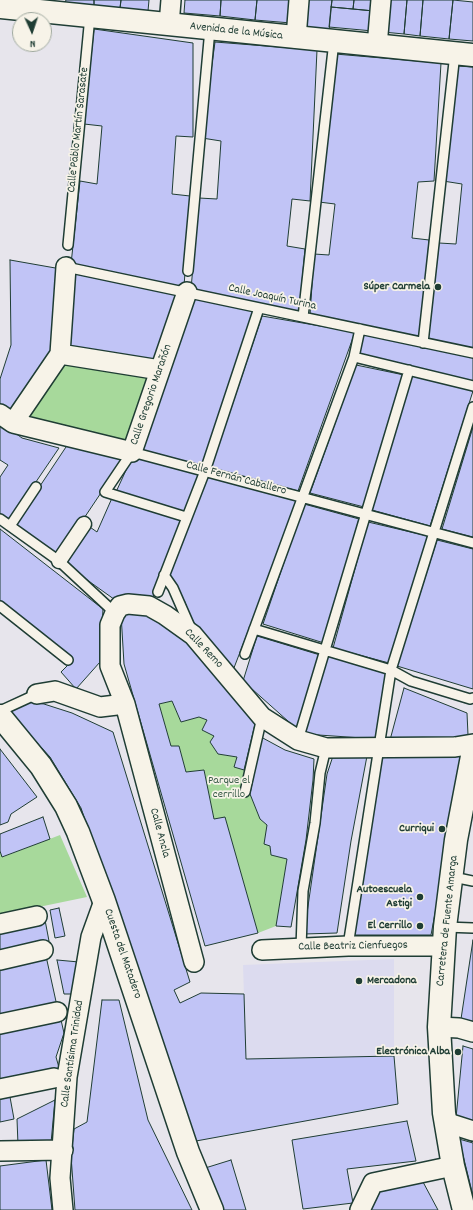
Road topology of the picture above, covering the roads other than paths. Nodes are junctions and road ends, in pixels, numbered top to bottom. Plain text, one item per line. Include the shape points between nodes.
1 (170, 0) edge
2 (299, 0) edge
3 (381, 0) edge
4 (0, 6) edge
5 (58, 6) edge
6 (91, 15) junction
7 (168, 25) junction
8 (210, 29) junction
9 (296, 38) junction
10 (334, 42) junction
11 (377, 46) junction
12 (464, 54) edge
13 (68, 245) dead end
14 (66, 267) joint
15 (188, 271) dead end
16 (187, 292) junction
17 (259, 308) junction
18 (303, 317) junction
19 (360, 329) junction
20 (423, 343) junction
21 (473, 353) edge
22 (60, 354) junction
23 (354, 357) junction
24 (160, 370) junction
25 (409, 370) junction
26 (473, 386) edge
27 (473, 407) edge
28 (6, 418) edge
29 (132, 452) junction
30 (204, 471) junction
31 (36, 488) dead end
32 (302, 497) junction
33 (366, 514) junction
34 (186, 517) junction
35 (0, 519) edge
36 (84, 524) dead end
37 (10, 526) junction
38 (434, 531) junction
39 (473, 542) edge
40 (59, 561) junction
41 (164, 575) junction
42 (158, 592) dead end
43 (0, 606) edge
44 (114, 613) junction
45 (254, 629) junction
46 (193, 635) junction
47 (325, 650) junction
48 (245, 654) dead end
49 (68, 660) dead end
50 (392, 670) junction
51 (37, 694) joint
52 (473, 698) edge
53 (125, 704) junction
54 (0, 711) edge
55 (0, 716) edge
56 (262, 717) junction
57 (298, 740) junction
58 (473, 744) edge
59 (379, 747) junction
60 (326, 748) junction
61 (473, 751) edge
62 (245, 792) dead end
63 (467, 815) edge
64 (463, 879) edge
65 (104, 901) junction
66 (38, 916) dead end
67 (0, 924) edge
68 (473, 928) edge
69 (444, 936) junction
70 (348, 946) junction
71 (301, 948) junction
72 (43, 950) dead end
73 (262, 950) dead end
74 (0, 960) edge
75 (194, 962) dead end
76 (57, 1012) dead end
77 (0, 1024) edge
78 (439, 1027) junction
79 (473, 1032) edge
80 (54, 1078) dead end
81 (0, 1089) edge
82 (445, 1122) junction
83 (473, 1131) edge
84 (63, 1150) junction
85 (0, 1151) edge
86 (453, 1166) junction
87 (63, 1210) edge
88 (212, 1210) edge
89 (360, 1210) edge
90 (464, 1210) edge

1 - 7 street
2 - 9 street
3 - 11 street
4 - 5 street, Avenida de la Música
5 - 6 street, Avenida de la Música
6 - 7 street, Avenida de la Música
6 - 13 lane, Calle Pablo Martín Sarasate
7 - 8 street, Avenida de la Música
8 - 9 street, Avenida de la Música
8 - 15 lane
9 - 10 street, Avenida de la Música
10 - 11 street, Avenida de la Música
10 - 18 lane
11 - 12 street, Avenida de la Música
12 - 20 lane
14 - 16 lane, Calle Joaquín Turina
14 - 22 street
16 - 17 lane, Calle Joaquín Turina
16 - 24 street, Calle Gregorio Marañón
17 - 18 lane, Calle Joaquín Turina
17 - 30 lane
18 - 19 lane, Calle Joaquín Turina
19 - 20 lane, Calle Joaquín Turina
19 - 23 lane
20 - 21 lane, Calle Joaquín Turina
22 - 24 street
22 - 28 street
23 - 25 lane
23 - 32 lane
24 - 29 street, Calle Gregorio Marañón
25 - 26 lane
25 - 33 lane
27 - 38 lane
28 - 29 street, Calle Fernán Caballero
29 - 30 lane, Calle Fernán Caballero
29 - 34 lane, Calle Gregorio Marañón via 105,492
30 - 32 lane, Calle Fernán Caballero
30 - 34 lane
31 - 37 lane
32 - 33 lane, Calle Fernán Caballero
32 - 45 lane
33 - 38 lane, Calle Fernán Caballero
33 - 47 lane
34 - 41 lane
35 - 37 lane
36 - 40 street
37 - 40 lane
38 - 39 lane, Calle Fernán Caballero
38 - 50 lane
40 - 44 lane
41 - 42 lane
41 - 46 lane via 174,588
43 - 49 lane
44 - 46 street, Calle Remo via 120,606 128,604 149,606 165,614
44 - 53 street via 110,625 110,666
45 - 47 lane
45 - 48 lane
46 - 56 street, Calle Remo
47 - 50 lane
47 - 57 lane
50 - 52 lane via 411,682
50 - 59 lane
51 - 53 street via 54,691 100,707
51 - 54 lane
53 - 75 street, Calle Ancla
55 - 65 street, Cuesta del Matadero via 28,748 66,806
56 - 57 street, Calle Remo
56 - 62 lane
57 - 60 street, Calle Remo
58 - 59 street, Calle Remo via 455,747
59 - 60 street, Calle Remo
59 - 70 lane
60 - 71 lane via 303,891
61 - 63 street, Carretera de Fuente Amarga
63 - 64 street, Carretera de Fuente Amarga via 456,840
64 - 69 street, Carretera de Fuente Amarga
65 - 84 street, Calle Santísima Trinidad via 91,937 67,1076
65 - 88 street, Cuesta del Matadero via 188,1152
66 - 67 street
68 - 69 lane
69 - 70 street, Calle Beatriz Cienfuegos
69 - 78 street, Carretera de Fuente Amarga
70 - 71 street, Calle Beatriz Cienfuegos
71 - 73 street, Calle Beatriz Cienfuegos
72 - 74 street
76 - 77 street
78 - 79 street
78 - 82 street, Carretera de Fuente Amarga
80 - 81 street
82 - 83 street
82 - 86 street, Carretera de Fuente Amarga
84 - 85 street
84 - 87 street, Calle Santísima Trinidad via 60,1178
86 - 89 street via 373,1183
86 - 90 street, Carretera de Fuente Amarga

